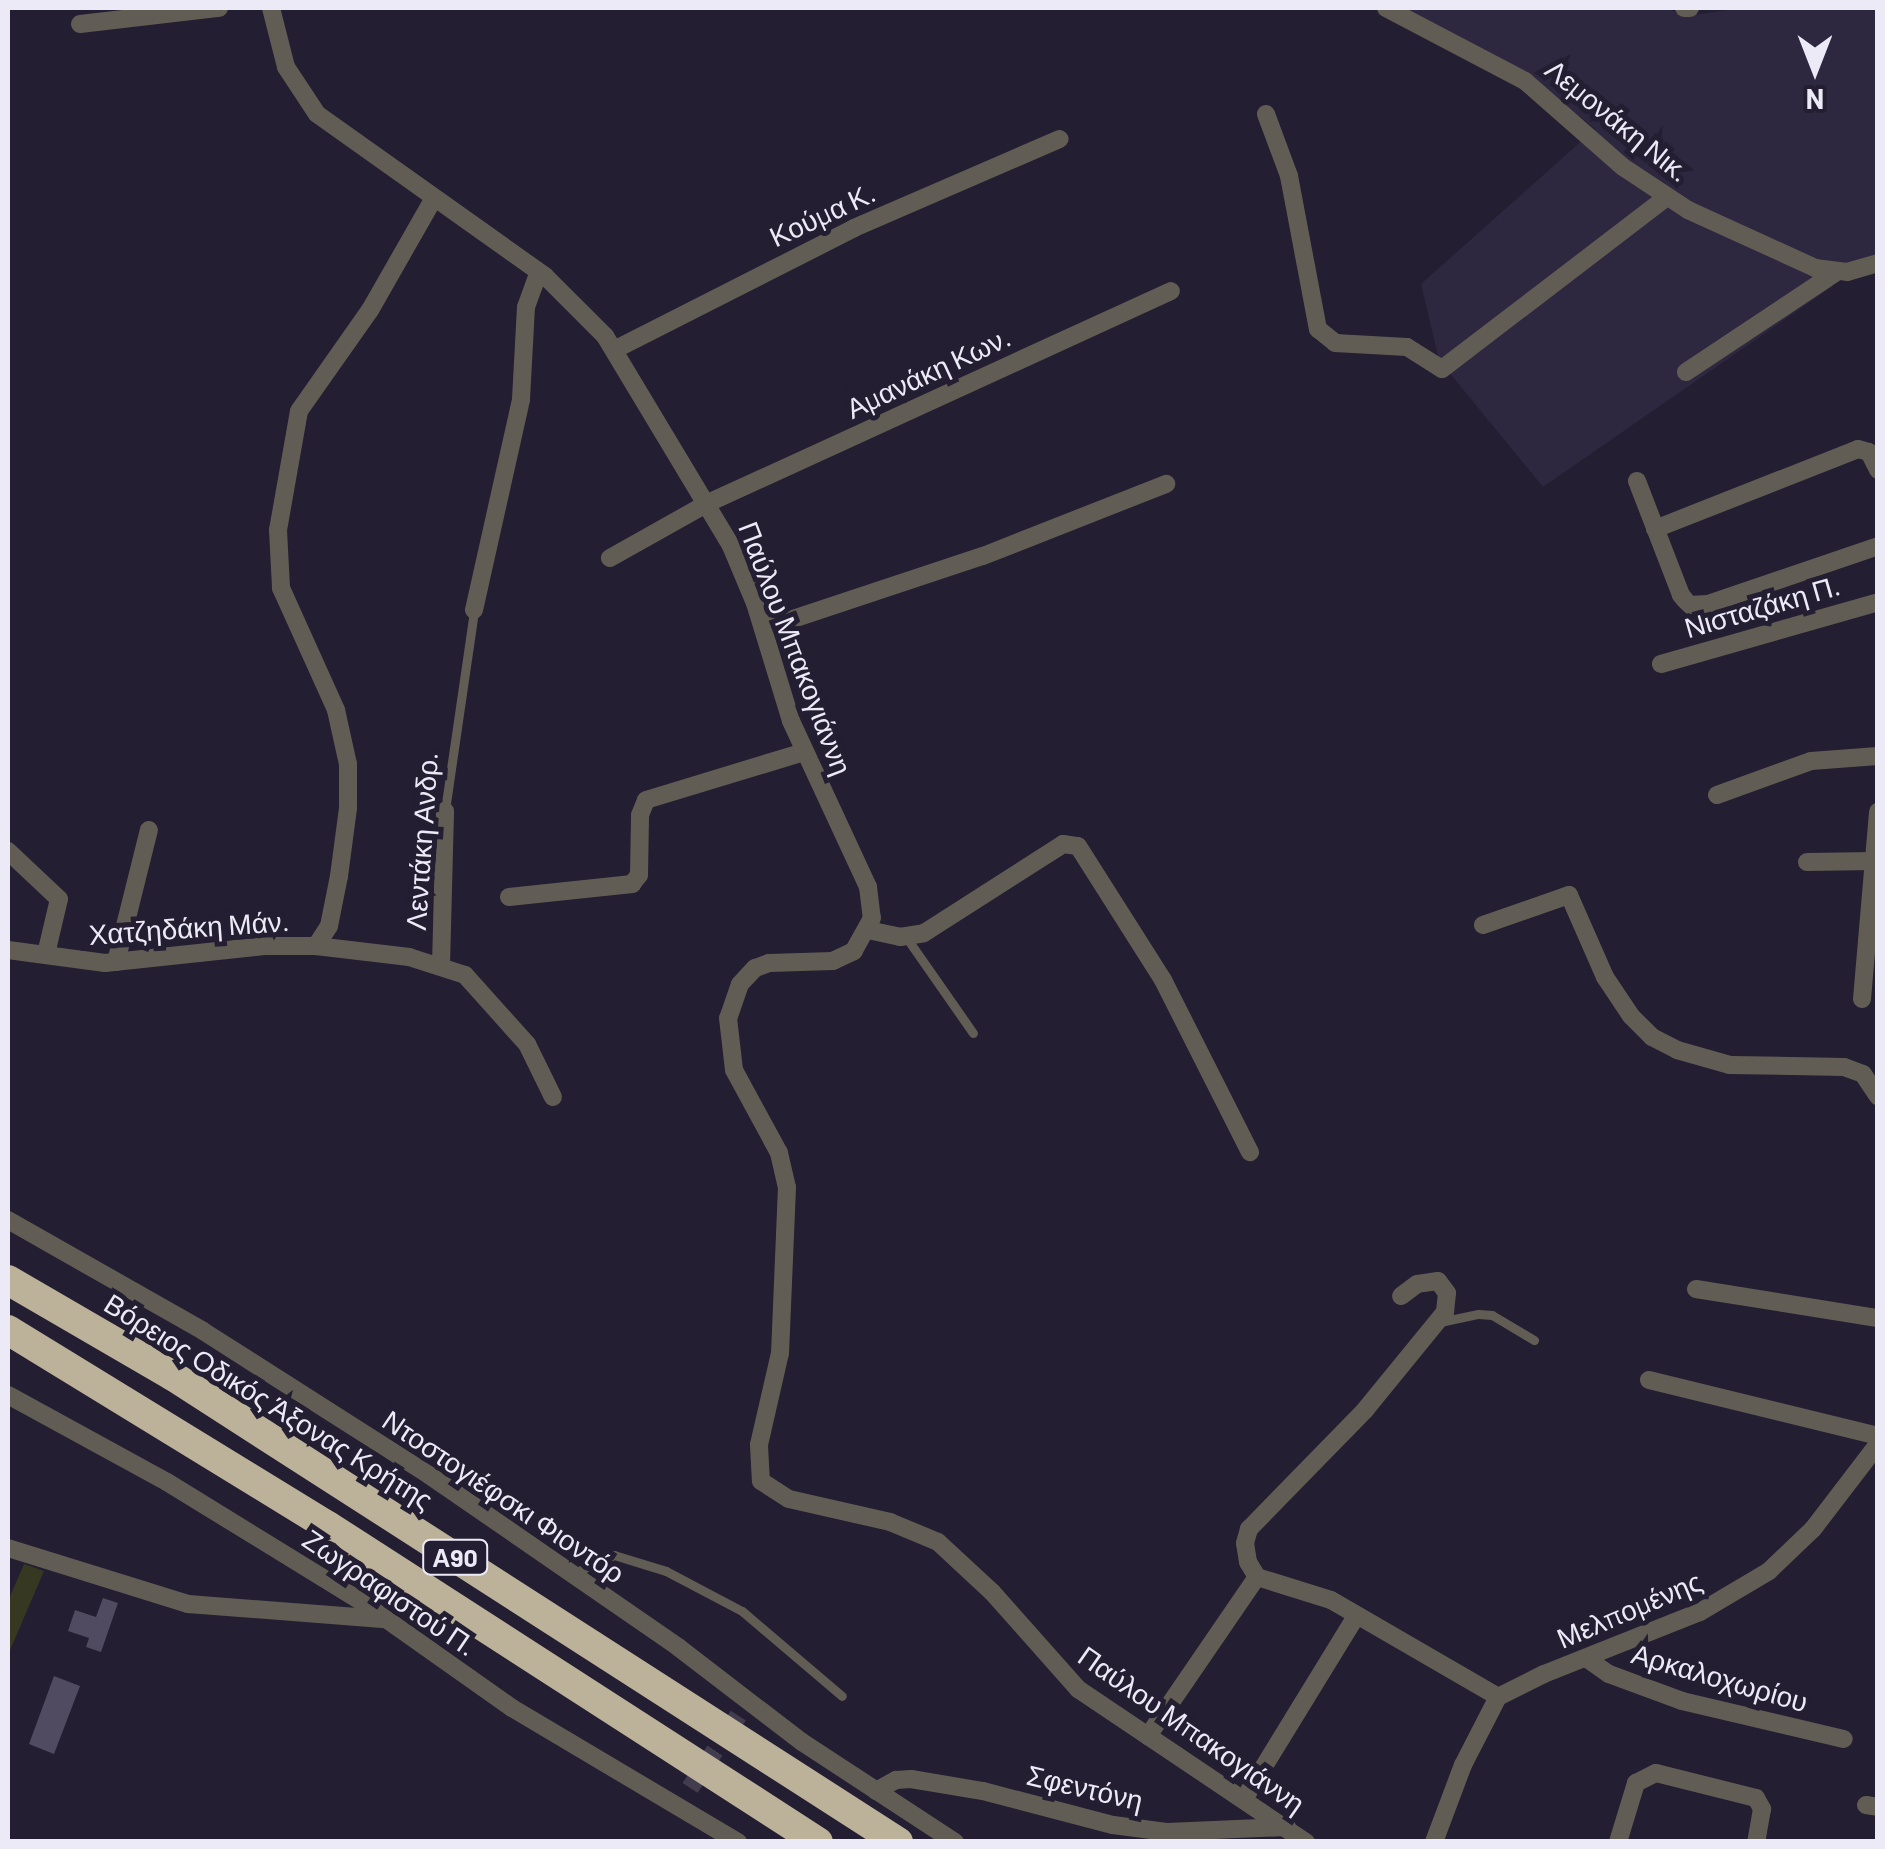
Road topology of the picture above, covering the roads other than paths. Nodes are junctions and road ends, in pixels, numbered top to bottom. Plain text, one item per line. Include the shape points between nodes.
1 (219, 8) edge
2 (271, 8) edge
3 (1386, 8) edge
4 (80, 24) dead end
5 (1266, 114) dead end
6 (1060, 140) dead end
7 (434, 198) junction
8 (1666, 198) junction
9 (1878, 263) edge
10 (1838, 271) junction
11 (539, 272) junction
12 (1171, 291) dead end
13 (614, 350) junction
14 (1686, 372) dead end
15 (1878, 470) edge
16 (1638, 480) dead end
17 (1166, 484) dead end
18 (708, 503) junction
19 (1655, 529) junction
20 (1878, 546) edge
21 (610, 558) dead end
22 (1878, 602) edge
23 (474, 610) joint
24 (762, 628) junction
25 (1661, 664) dead end
26 (804, 752) junction
27 (1878, 756) edge
28 (1718, 795) dead end
29 (445, 811) joint
30 (1878, 812) edge
31 (149, 830) dead end
32 (8, 851) edge
33 (1874, 861) junction
34 (1807, 862) dead end
35 (509, 897) dead end
36 (1482, 925) dead end
37 (868, 930) junction
38 (906, 937) junction
39 (316, 946) junction
40 (8, 950) edge
41 (46, 954) junction
42 (116, 962) junction
43 (442, 965) junction
44 (1862, 999) dead end
45 (973, 1032) dead end
46 (1878, 1096) edge
47 (553, 1097) dead end
48 (1250, 1152) dead end
49 (8, 1220) edge
50 (8, 1280) edge
51 (1696, 1289) dead end
52 (1401, 1296) dead end
53 (1878, 1318) edge
54 (1436, 1324) junction
55 (8, 1330) edge
56 (1534, 1340) dead end
57 (1649, 1380) dead end
58 (8, 1395) edge
59 (1878, 1440) edge
60 (8, 1548) edge
61 (571, 1576) junction
62 (1257, 1577) junction
63 (1356, 1616) junction
64 (386, 1619) junction
65 (1586, 1658) junction
66 (842, 1696) dead end
67 (1498, 1698) junction
68 (1148, 1736) junction
69 (1844, 1739) dead end
70 (876, 1791) junction
71 (1244, 1799) junction
72 (1287, 1827) junction
73 (738, 1842) edge
74 (818, 1842) edge
75 (898, 1842) edge
76 (955, 1842) edge
77 (1306, 1842) edge
78 (1434, 1842) edge
79 (1618, 1842) edge
80 (1756, 1842) edge

1 - 4 street
2 - 7 street, Παύλου Μπακογιάννη via 286,66 307,104
3 - 8 street, Λεμονάκη Νικ. via 1524,80
5 - 8 street via 1292,187 1318,329 1344,345 1407,347 1442,370
6 - 13 street, Κούμα Κ. via 854,228
7 - 11 street, Παύλου Μπακογιάννη
7 - 39 street via 370,310 299,411 278,530 282,588 336,710 348,764 340,876 329,926
8 - 10 street, Λεμονάκη Νικ. via 1800,262
9 - 10 street, Λεμονάκη Νικ.
10 - 14 street
11 - 13 street, Παύλου Μπακογιάννη
11 - 23 street, Λεντάκη Ανδρ. via 526,307 522,399
12 - 18 street, Αμανάκη Κων.
13 - 18 street, Παύλου Μπακογιάννη
15 - 19 street via 1869,452 1858,449
16 - 19 street
17 - 24 street via 983,556
18 - 21 street, Αμανάκη Κων.
18 - 24 street, Παύλου Μπακογιάννη
19 - 20 street via 1682,599 1696,606
22 - 25 street, Νισταζάκη Π.
23 - 29 lane, Λεντάκη Ανδρ.
24 - 26 street, Παύλου Μπακογιάννη
26 - 35 street via 646,800 639,874 632,884
26 - 37 street, Παύλου Μπακογιάννη via 868,886
27 - 28 street via 1812,761
29 - 43 street, Λεντάκη Ανδρ.
30 - 33 street
31 - 42 street
32 - 41 street via 59,899
33 - 34 street
33 - 44 street
36 - 46 street via 1569,894 1611,987 1659,1041 1740,1066 1844,1066 1863,1074
37 - 38 street
37 - 68 street, Παύλου Μπακογιάννη via 839,960 756,968 740,984 728,1018 734,1070 786,1180 780,1353 760,1438 760,1477 789,1499 890,1522 938,1542 992,1592 1066,1679
38 - 45 lane
38 - 48 street via 962,912 1062,844 1078,846 1163,980
39 - 42 street, Χατζηδάκη Μάν.
39 - 43 street, Λεντάκη Ανδρ.
40 - 41 street, Χατζηδάκη Μάν.
41 - 42 street, Χατζηδάκη Μάν.
43 - 47 street via 465,975 516,1030
49 - 61 street, Ντοστογιέφσκι Φιοντόρ via 203,1331 429,1475
50 - 75 highway, Βόρειος Οδικός Άξονας Κρήτης / Α90 via 190,1386
51 - 53 street
52 - 54 street via 1430,1279 1443,1284 1447,1302
54 - 56 lane via 1492,1316
54 - 62 street via 1365,1410 1249,1529 1245,1544
55 - 74 highway, Α90 via 328,1526
57 - 59 street, Μελπομένης
58 - 64 street, Ζωγραφιστού Π. via 167,1482
59 - 65 street, Μελπομένης via 1813,1530 1770,1571 1700,1612
60 - 64 street via 188,1604
61 - 66 lane via 614,1555 666,1571 742,1611
61 - 70 street, Ντοστογιέφσκι Φιοντόρ via 743,1708
62 - 63 street via 1306,1589
62 - 68 street
63 - 67 street
63 - 71 street
64 - 73 street, Ζωγραφιστού Π. via 512,1708 685,1796
65 - 67 street, Μελπομένης
65 - 69 street, Αρκαλοχωρίου via 1682,1702
67 - 78 street
68 - 71 street, Παύλου Μπακογιάννη
70 - 72 street, Σφεντόνη via 910,1779 1167,1832
70 - 76 street, Ντοστογιέφσκι Φιοντόρ
71 - 72 street, Παύλου Μπακογιάννη
72 - 77 street, Παύλου Μπακογιάννη
79 - 80 street via 1636,1783 1645,1775 1670,1774 1759,1800

